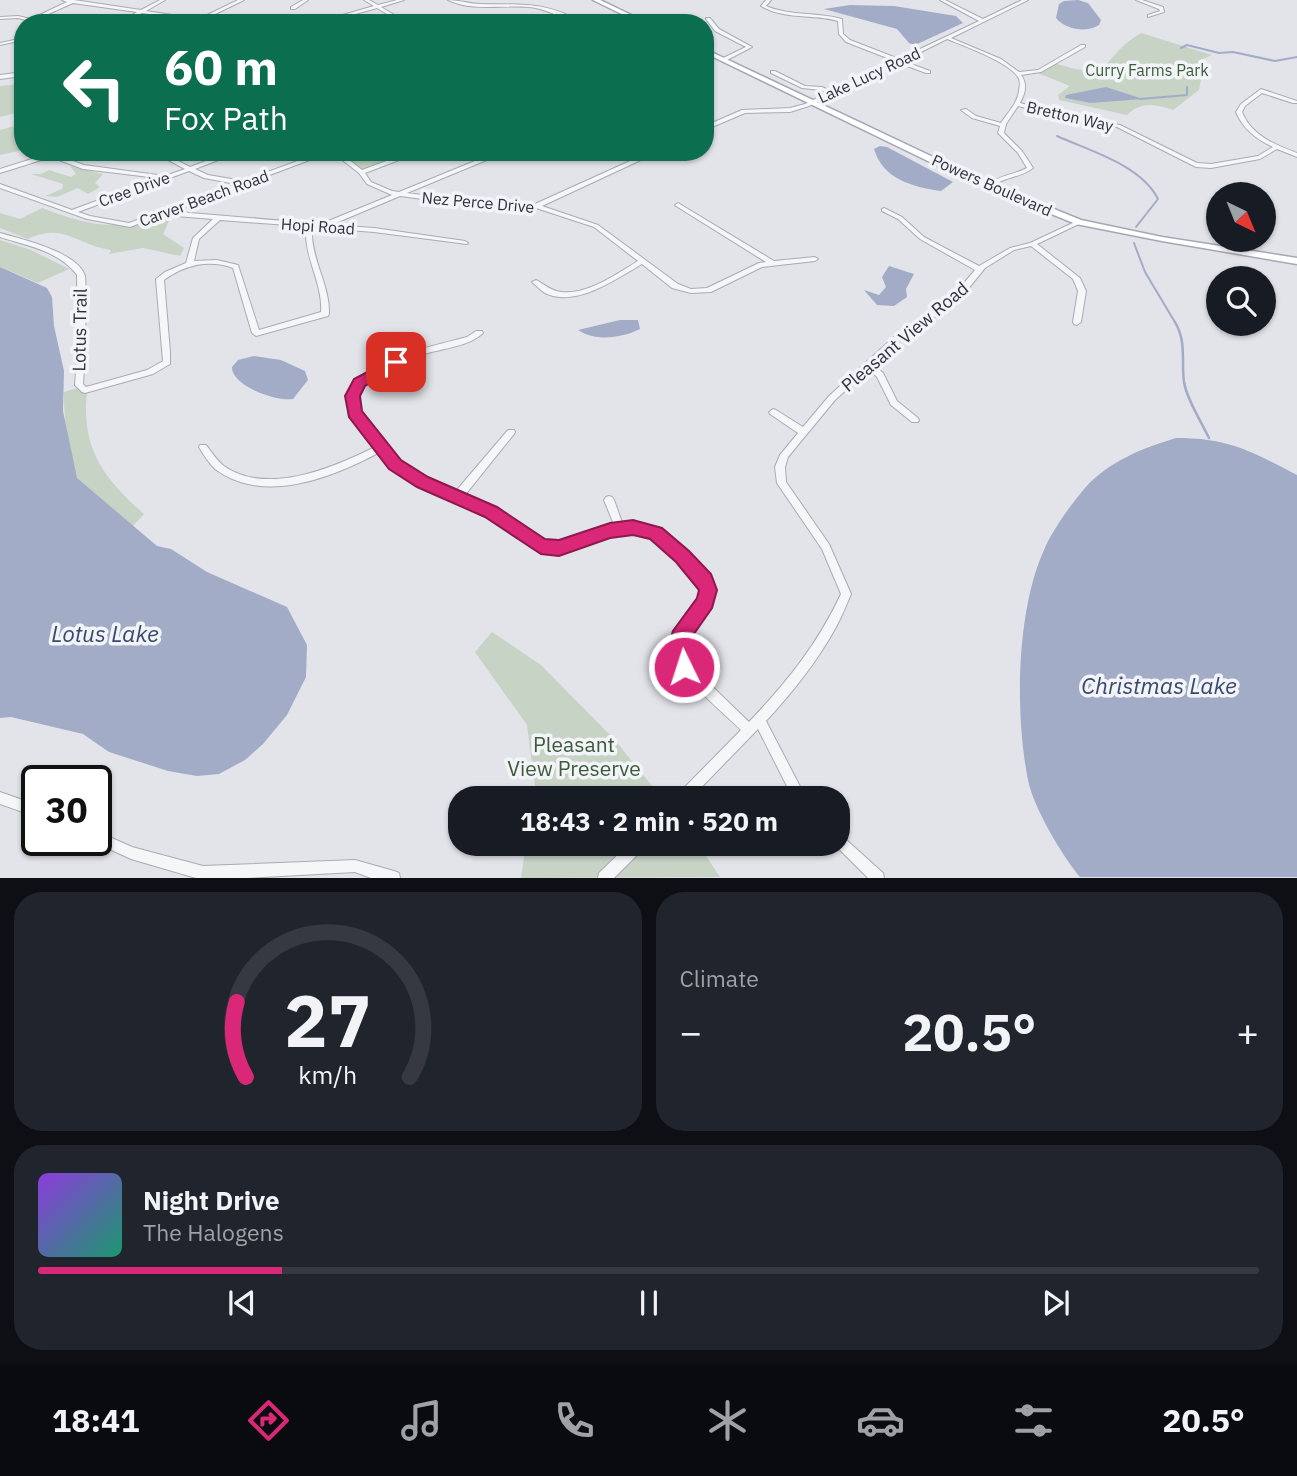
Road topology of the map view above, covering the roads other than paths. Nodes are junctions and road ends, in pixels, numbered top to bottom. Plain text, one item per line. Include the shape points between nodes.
1 (64, 0) edge
2 (163, 0) edge
3 (242, 0) edge
4 (306, 0) edge
5 (366, 0) edge
6 (402, 0) edge
7 (450, 0) edge
8 (596, 0) edge
9 (769, 0) edge
10 (942, 0) edge
11 (1007, 0) edge
12 (1026, 0) edge
13 (1138, 0) edge
14 (73, 1) edge
15 (509, 3) edge
16 (1018, 4) junction
17 (380, 6) junction
18 (293, 8) dead end
19 (139, 12) junction
20 (1000, 13) junction
21 (44, 14) edge
22 (136, 14) edge
23 (154, 14) edge
24 (213, 14) edge
25 (350, 14) edge
26 (393, 14) edge
27 (560, 14) edge
28 (626, 14) edge
29 (1011, 16) dead end
30 (1150, 16) dead end
31 (983, 21) junction
32 (714, 26) edge
33 (948, 37) junction
34 (1083, 46) dead end
35 (714, 56) edge
36 (723, 60) junction
37 (900, 60) junction
38 (773, 72) dead end
39 (928, 72) dead end
40 (1018, 74) junction
41 (831, 93) junction
42 (812, 102) junction
43 (1295, 102) dead end
44 (1017, 104) junction
45 (964, 110) dead end
46 (714, 124) edge
47 (1002, 125) junction
48 (1278, 147) junction
49 (1297, 155) edge
50 (32, 161) edge
51 (67, 161) edge
52 (172, 161) edge
53 (212, 161) edge
54 (305, 161) edge
55 (347, 161) edge
56 (392, 161) edge
57 (480, 161) edge
58 (635, 161) edge
59 (187, 170) junction
60 (0, 171) edge
61 (361, 172) junction
62 (164, 177) junction
63 (245, 184) junction
64 (0, 186) edge
65 (990, 186) junction
66 (396, 194) junction
67 (678, 205) dead end
68 (536, 206) junction
69 (171, 210) junction
70 (884, 210) dead end
71 (72, 212) junction
72 (218, 218) junction
73 (1079, 222) junction
74 (319, 227) junction
75 (0, 236) edge
76 (466, 243) dead end
77 (1032, 244) junction
78 (816, 259) dead end
79 (1297, 261) edge
80 (641, 262) junction
81 (772, 263) junction
82 (189, 264) junction
83 (980, 270) junction
84 (536, 282) dead end
85 (1077, 322) dead end
86 (479, 333) dead end
87 (869, 365) junction
88 (773, 412) dead end
89 (915, 420) dead end
90 (802, 431) junction
91 (511, 432) dead end
92 (203, 447) dead end
93 (382, 447) junction
94 (458, 496) junction
95 (609, 500) dead end
96 (620, 529) junction
97 (759, 719) junction
98 (749, 730) junction
99 (694, 786) edge
100 (794, 786) edge
101 (0, 798) edge
102 (21, 805) edge
103 (112, 844) edge
104 (850, 851) edge
105 (626, 856) edge
106 (394, 877) edge
107 (604, 877) edge
108 (878, 877) edge

1 - 14 street
2 - 19 street
3 - 24 street
4 - 18 street
5 - 17 street
6 - 17 street
7 - 15 street via 467,5
8 - 28 main road
9 - 37 street via 763,6 773,11 840,20 841,34 848,41
10 - 31 street
11 - 16 street
12 - 16 street, Lake Lucy Road
13 - 30 street via 1161,8 1162,12
14 - 19 street
14 - 21 street
15 - 27 street
16 - 20 street, Lake Lucy Road
17 - 25 street
17 - 26 street
19 - 22 street
19 - 23 street
20 - 29 street
20 - 31 street, Lake Lucy Road
31 - 33 street, Lake Lucy Road
32 - 36 street via 750,47
33 - 37 street, Lake Lucy Road
33 - 40 street
34 - 40 street via 1047,68
35 - 36 main road, Powers Boulevard
36 - 42 main road, Powers Boulevard
37 - 39 street
37 - 41 street, Lake Lucy Road
38 - 41 street via 804,87
40 - 44 street via 1023,85
41 - 42 street, Lake Lucy Road
42 - 46 street, Lake Lucy Road via 798,109 744,111
42 - 65 main road, Powers Boulevard
43 - 48 street via 1261,91 1239,112 1251,131
44 - 47 street
44 - 48 street, Bretton Way via 1118,126 1204,168 1260,157
45 - 47 street
47 - 65 street via 1001,133 1030,168
48 - 49 street
50 - 60 street
51 - 62 street
52 - 59 street
53 - 59 street, Cree Drive
54 - 63 street, Carver Beach Road
55 - 61 street, Nez Perce Drive
56 - 61 street
57 - 66 street
58 - 68 street
59 - 62 street, Cree Drive
59 - 63 street
61 - 66 street, Nez Perce Drive via 369,183
62 - 71 street, Cree Drive
63 - 69 street, Carver Beach Road
64 - 71 street, Carver Beach Road
65 - 73 main road, Powers Boulevard
66 - 68 street, Nez Perce Drive via 514,209
66 - 74 street
67 - 81 street
68 - 80 street, Nez Perce Drive via 596,226
69 - 71 street, Carver Beach Road via 123,225
69 - 72 street, Hopi Road
70 - 83 street via 922,238
72 - 74 street, Hopi Road
72 - 82 street via 196,238
73 - 77 street, Pleasant View Road
73 - 79 main road, Powers Boulevard
74 - 76 street, Hopi Road
74 - 82 street via 309,234 308,244 325,314 256,333 236,267 213,261
75 - 82 street, Lotus Trail via 45,250 75,266 81,275 79,385 85,390 150,372 167,362 160,279
77 - 83 street, Pleasant View Road via 995,258
77 - 85 street via 1076,278 1082,291
78 - 81 street, Nez Perce Drive
80 - 81 street, Nez Perce Drive via 675,286 691,290 708,290
80 - 84 street via 569,296 555,295
83 - 87 street, Pleasant View Road via 957,297
86 - 93 street via 396,362 359,383 353,396 354,413
87 - 89 street via 880,375 894,403
87 - 90 street, Pleasant View Road
88 - 90 street
90 - 97 street, Pleasant View Road via 784,454 782,483 826,548 846,594 828,635
91 - 94 street
92 - 93 street via 216,465 251,481 310,479
93 - 94 street via 395,464 422,482
94 - 96 street via 541,546 559,548
95 - 96 street
96 - 98 street via 655,533 704,580 708,590 705,602 680,637 676,654
97 - 98 street, Pleasant View Road
97 - 100 street
98 - 99 street, Pleasant View Road
101 - 102 street
103 - 106 street via 203,873 355,866
104 - 108 street
105 - 107 street

